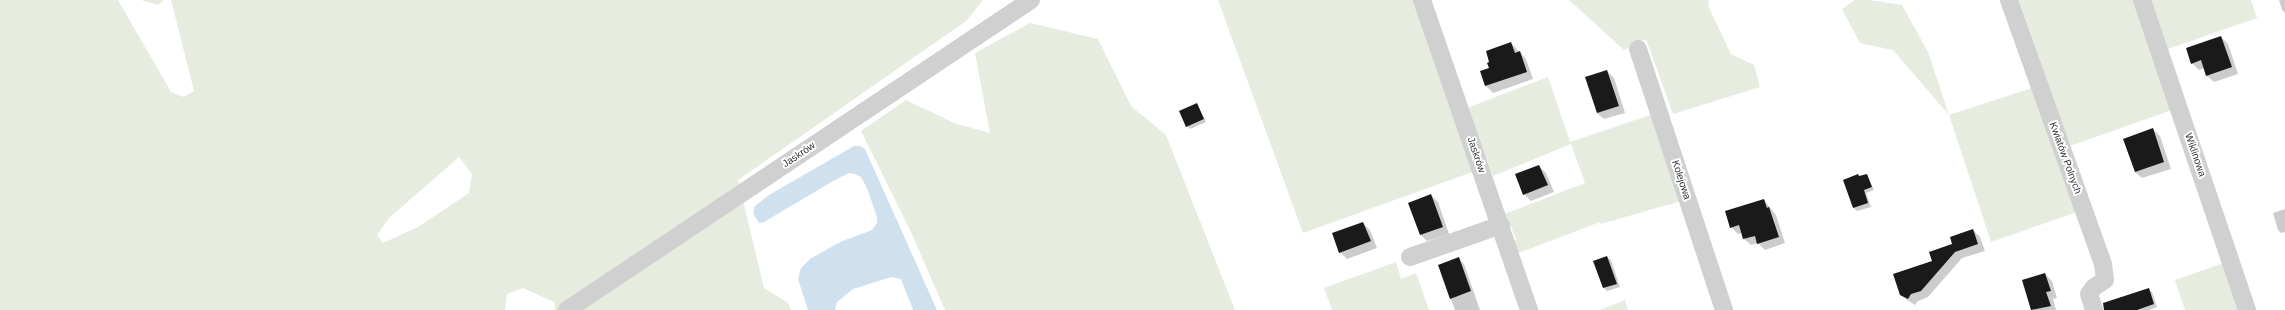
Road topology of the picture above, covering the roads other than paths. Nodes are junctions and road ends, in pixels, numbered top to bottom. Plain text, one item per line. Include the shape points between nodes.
1 (1031, 0) edge
2 (1422, 0) edge
3 (2009, 0) edge
4 (2142, 0) edge
5 (1638, 49) dead end
6 (1501, 225) junction
7 (1410, 257) dead end
8 (567, 310) edge
9 (1529, 310) edge
10 (1724, 310) edge
11 (2094, 310) edge
12 (2248, 310) edge

1 - 8 street, Jaskrów
2 - 6 street, Jaskrów
3 - 11 street, Kwiatów Polnych via 2103,264 2105,280 2089,294
4 - 12 street, Wiklinowa
5 - 10 street, Kolejowa
6 - 7 street
6 - 9 street, Jaskrów

